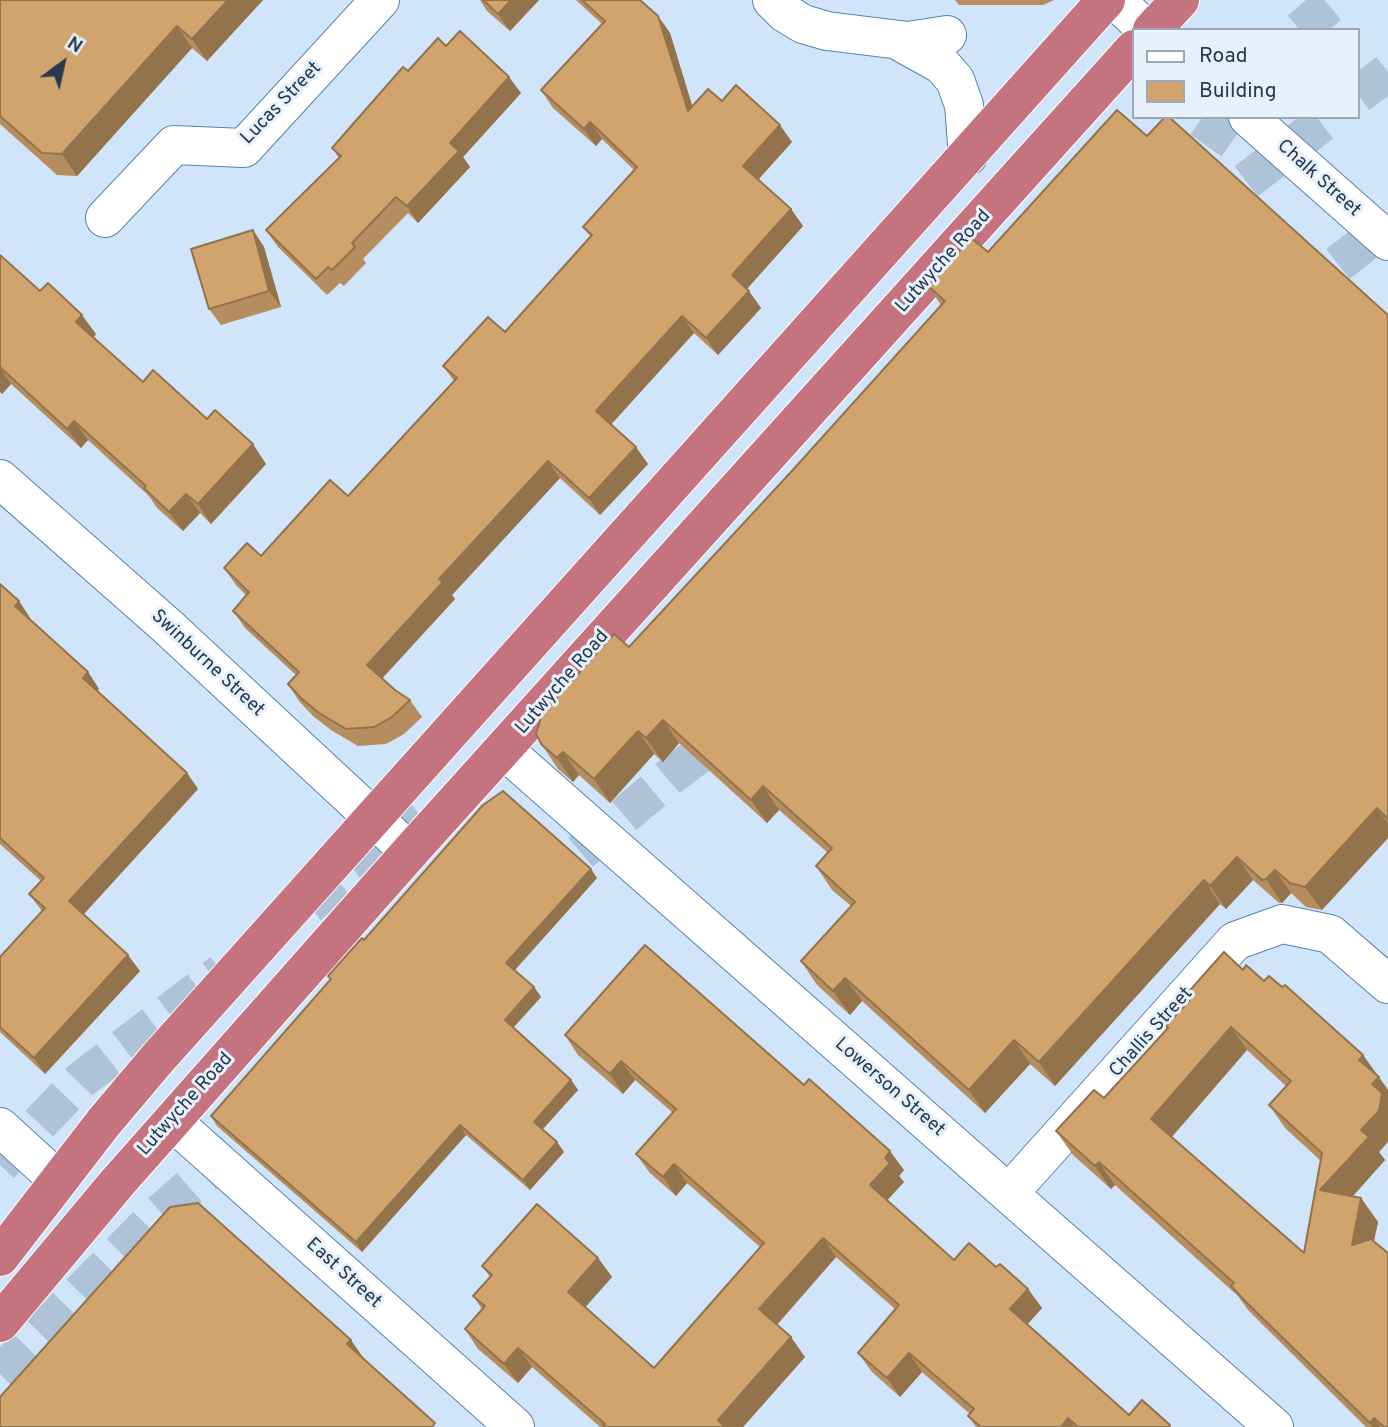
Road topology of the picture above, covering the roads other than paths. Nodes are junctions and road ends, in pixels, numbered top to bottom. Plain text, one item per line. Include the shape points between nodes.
1 (380, 0) edge
2 (772, 0) edge
3 (1106, 0) edge
4 (1115, 0) edge
5 (1180, 0) edge
6 (1148, 28) edge
7 (1152, 28) edge
8 (947, 35) dead end
9 (897, 40) junction
10 (1132, 51) edge
11 (1250, 119) edge
12 (968, 156) junction
13 (105, 218) dead end
14 (1388, 241) edge
15 (0, 479) edge
16 (504, 750) junction
17 (373, 817) junction
18 (410, 852) junction
19 (1388, 984) edge
20 (172, 1121) junction
21 (0, 1127) edge
22 (58, 1180) junction
23 (1009, 1193) junction
24 (0, 1257) edge
25 (0, 1323) edge
26 (515, 1427) edge
27 (1274, 1427) edge

1 - 13 street, Lucas Street via 244,148 174,145
2 - 9 street via 785,13 815,29
3 - 12 highway
4 - 6 street
5 - 7 highway
8 - 9 street
9 - 12 street via 942,65 955,80 964,106
10 - 16 highway, Lutwyche Road
11 - 14 street, Chalk Street
12 - 17 highway
15 - 17 street, Swinburne Street
16 - 18 highway, Lutwyche Road
16 - 23 street, Lowerson Street
17 - 18 street, Swinburne Street
17 - 22 highway via 158,1058
18 - 20 highway, Lutwyche Road
19 - 23 street, Challis Street via 1330,934 1282,924 1235,941
20 - 25 highway, Lutwyche Road
20 - 26 street, East Street
21 - 22 street
22 - 24 highway
23 - 27 street, Lowerson Street

